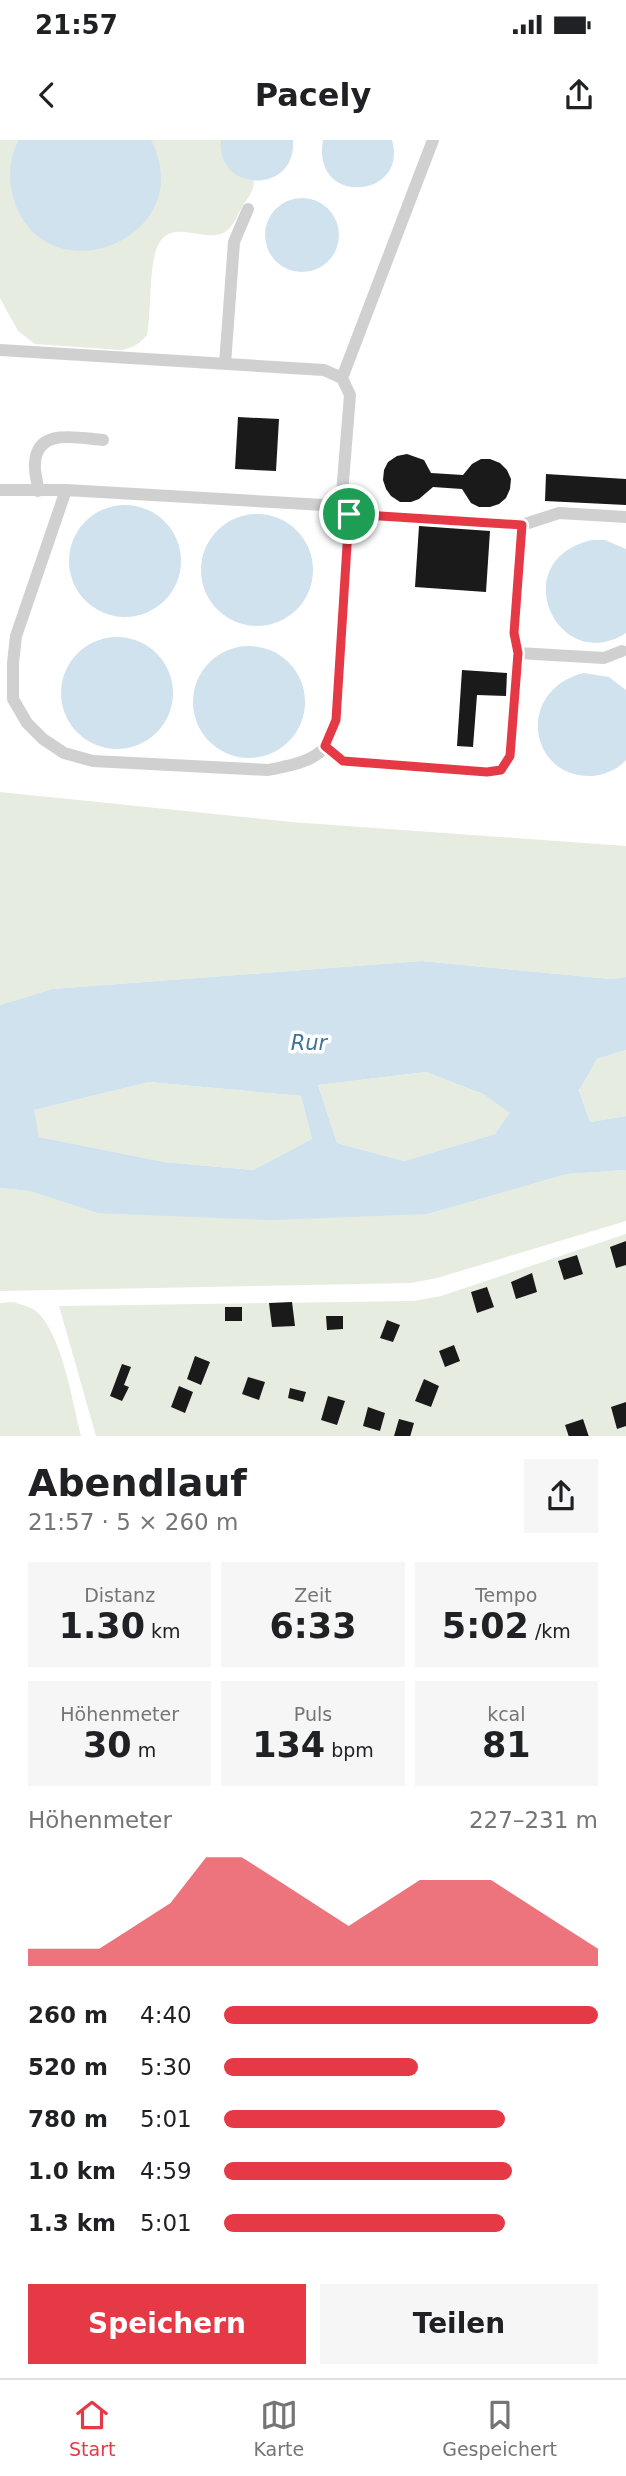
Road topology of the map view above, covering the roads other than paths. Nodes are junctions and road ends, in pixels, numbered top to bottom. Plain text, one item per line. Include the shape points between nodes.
1 (433, 140) edge
2 (248, 209) dead end
3 (0, 350) edge
4 (225, 364) junction
5 (342, 378) junction
6 (103, 440) dead end
7 (0, 490) edge
8 (66, 490) junction
9 (38, 491) junction
10 (345, 510) junction
11 (626, 517) edge
12 (522, 525) junction
13 (622, 651) dead end
14 (518, 653) junction
15 (325, 746) junction

1 - 5 lane
2 - 4 lane via 234,242
3 - 4 lane
4 - 5 lane via 324,370
5 - 10 lane via 350,395
6 - 9 lane via 55,437 43,442 34,466
7 - 9 lane
8 - 9 lane
8 - 10 lane
8 - 15 lane via 16,636 13,663 13,699 43,740 64,753 93,761 268,770 310,758
10 - 12 lane
10 - 15 lane via 336,720
11 - 12 lane via 559,513
12 - 14 lane via 514,633
13 - 14 lane via 604,658
14 - 15 lane via 510,756 501,770 343,761

